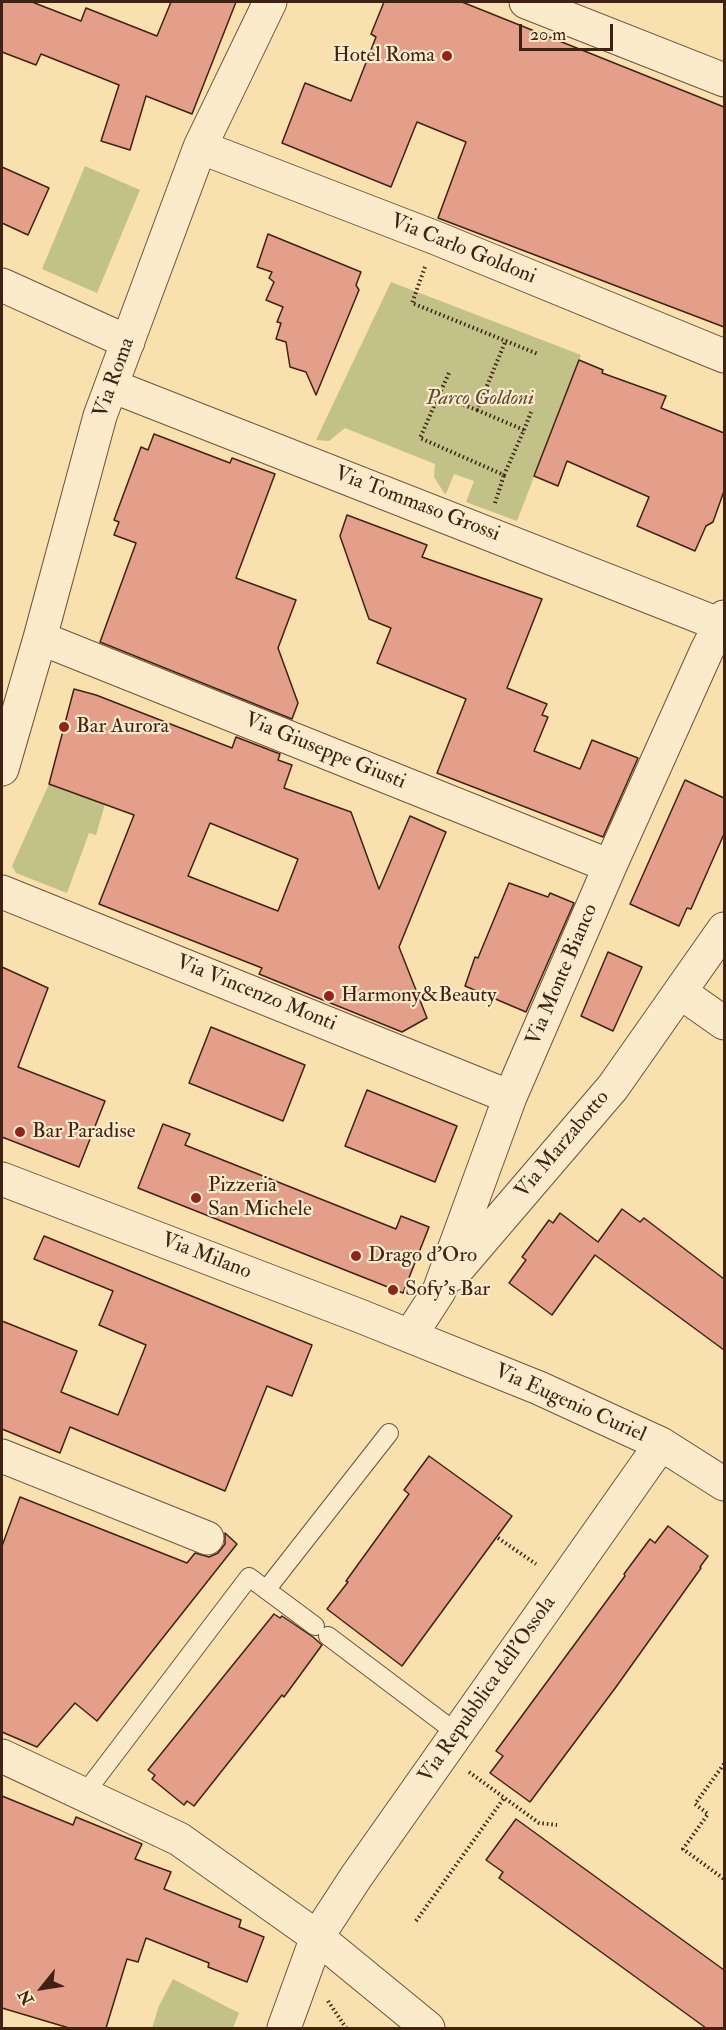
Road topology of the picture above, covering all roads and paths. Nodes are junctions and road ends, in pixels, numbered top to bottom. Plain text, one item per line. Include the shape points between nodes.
1 (270, 2) edge
2 (526, 2) edge
3 (724, 80) edge
4 (200, 147) junction
5 (436, 238) junction
6 (2, 285) edge
7 (506, 340) junction
8 (128, 342) junction
9 (538, 354) dead end
10 (724, 356) edge
11 (449, 373) dead end
12 (112, 386) junction
13 (440, 395) junction
14 (477, 410) junction
15 (531, 412) dead end
16 (524, 430) junction
17 (723, 621) edge
18 (40, 638) junction
19 (2, 769) edge
20 (610, 866) junction
21 (2, 892) edge
22 (724, 929) edge
23 (680, 992) junction
24 (724, 1023) edge
25 (510, 1097) junction
26 (2, 1179) edge
27 (439, 1291) junction
28 (410, 1336) junction
29 (389, 1433) dead end
30 (661, 1444) junction
31 (2, 1456) edge
32 (724, 1484) edge
33 (207, 1538) dead end
34 (498, 1538) dead end
35 (564, 1583) junction
36 (266, 1590) junction
37 (451, 1744) junction
38 (2, 1756) edge
39 (724, 1764) edge
40 (86, 1793) junction
41 (504, 1798) junction
42 (557, 1825) dead end
43 (724, 1879) edge
44 (416, 1922) dead end
45 (317, 1937) junction
46 (284, 2028) edge
47 (428, 2028) edge

1 - 4 street, Via Roma
2 - 3 street
4 - 5 street, Via Carlo Goldoni
4 - 8 street, Via Roma
5 - 7 path via 412,303
5 - 10 street, Via Carlo Goldoni
6 - 8 street
7 - 9 path
7 - 14 path
8 - 12 street, Via Roma
11 - 13 path
12 - 17 street, Via Tommaso Grossi
12 - 18 street, Via Roma via 100,416
13 - 14 path
13 - 16 path via 420,438 504,475
14 - 16 path
15 - 16 path
17 - 20 street, Via Monte Bianco
18 - 19 street, Via Roma
18 - 20 street, Via Giuseppe Giusti
20 - 25 street, Via Monte Bianco
21 - 25 street, Via Vincenzo Monti
22 - 23 street, Via Marzabotto
23 - 24 street
23 - 27 street, Via Marzabotto via 613,1087
25 - 27 street, Via Monte Bianco
26 - 28 street, Via Milano
27 - 28 street, Via Monte Bianco
28 - 30 street, Via Eugenio Curiel via 539,1388
29 - 36 lane
30 - 32 street, Via Eugenio Curiel
30 - 35 street, Via Repubblica dell'Ossola
31 - 33 street
34 - 35 path
35 - 37 street, Via Repubblica dell'Ossola
36 - 37 lane via 322,1631
36 - 40 lane via 249,1577
37 - 41 path
37 - 45 street, Via Repubblica dell'Ossola
38 - 40 street
39 - 43 path via 695,1804 708,1814 683,1849
40 - 45 street via 180,1839
41 - 42 path via 539,1823
41 - 44 path
45 - 46 street, Via Repubblica dell'Ossola
45 - 47 street

